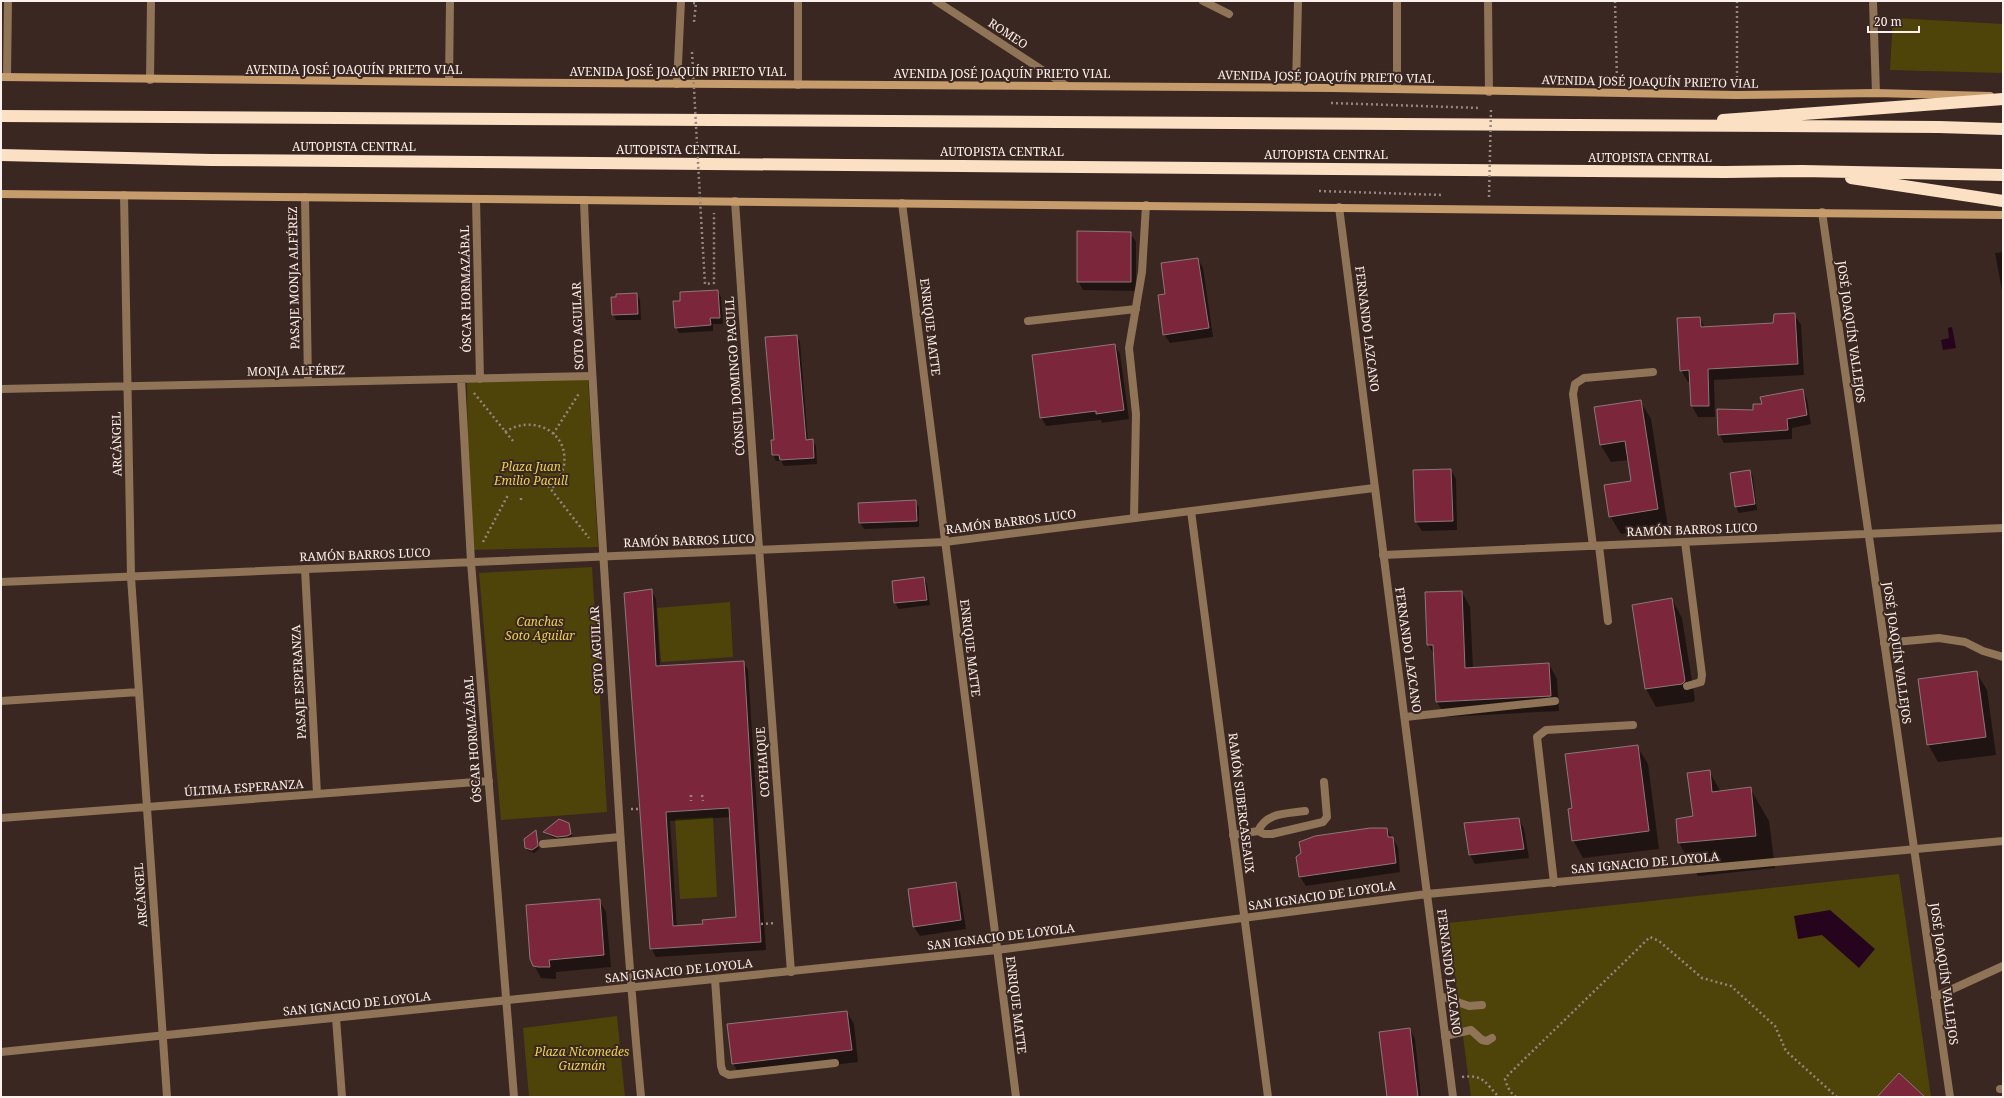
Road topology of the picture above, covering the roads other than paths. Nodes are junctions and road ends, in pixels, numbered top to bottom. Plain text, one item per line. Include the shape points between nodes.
1 (8, 1) edge
2 (151, 1) edge
3 (450, 1) edge
4 (681, 1) edge
5 (798, 1) edge
6 (936, 1) edge
7 (1203, 1) edge
8 (1298, 1) edge
9 (1397, 1) edge
10 (1488, 1) edge
11 (1873, 1) edge
12 (1229, 14) dead end
13 (4, 77) edge
14 (150, 80) junction
15 (449, 82) junction
16 (677, 84) junction
17 (798, 85) junction
18 (1067, 86) junction
19 (1296, 87) junction
20 (1397, 89) junction
21 (1489, 92) junction
22 (1876, 93) junction
23 (2003, 98) edge
24 (1, 116) edge
25 (1688, 126) junction
26 (2003, 129) edge
27 (1, 155) edge
28 (1802, 171) junction
29 (2003, 176) edge
30 (1, 194) edge
31 (124, 195) junction
32 (305, 197) junction
33 (476, 200) junction
34 (584, 200) junction
35 (2003, 200) edge
36 (735, 201) junction
37 (902, 203) junction
38 (1146, 205) junction
39 (1340, 207) junction
40 (1822, 212) junction
41 (2003, 215) edge
42 (1136, 309) junction
43 (1028, 321) dead end
44 (1653, 372) dead end
45 (592, 376) junction
46 (461, 379) junction
47 (480, 379) junction
48 (308, 382) junction
49 (128, 386) junction
50 (1, 389) edge
51 (1374, 488) junction
52 (1191, 511) junction
53 (1134, 518) junction
54 (2003, 528) edge
55 (1868, 534) junction
56 (945, 542) junction
57 (1685, 542) junction
58 (1596, 546) junction
59 (759, 550) junction
60 (1383, 554) junction
61 (603, 556) junction
62 (472, 562) junction
63 (305, 569) junction
64 (131, 577) junction
65 (1, 582) edge
66 (1608, 621) dead end
67 (1884, 643) junction
68 (2003, 657) edge
69 (1687, 686) dead end
70 (139, 692) junction
71 (1, 701) edge
72 (1555, 701) dead end
73 (1405, 717) junction
74 (1633, 725) dead end
75 (489, 781) junction
76 (1324, 782) dead end
77 (317, 794) junction
78 (147, 807) junction
79 (1305, 811) dead end
80 (1, 818) edge
81 (1258, 831) junction
82 (1233, 834) junction
83 (620, 837) junction
84 (2003, 841) edge
85 (543, 844) dead end
86 (1913, 849) junction
87 (1554, 883) junction
88 (1427, 894) junction
89 (1244, 919) junction
90 (997, 950) junction
91 (2003, 966) edge
92 (791, 972) junction
93 (715, 980) junction
94 (630, 988) junction
95 (1440, 996) junction
96 (1935, 997) junction
97 (506, 1001) junction
98 (1482, 1005) dead end
99 (336, 1018) junction
100 (162, 1036) junction
101 (1445, 1036) junction
102 (1492, 1038) dead end
103 (1, 1052) edge
104 (835, 1063) dead end
105 (167, 1097) edge
106 (342, 1097) edge
107 (514, 1097) edge
108 (641, 1097) edge
109 (1016, 1097) edge
110 (1268, 1097) edge
111 (1453, 1097) edge
112 (1950, 1097) edge

1 - 13 street
2 - 14 street
3 - 15 street
4 - 16 street
5 - 17 street
6 - 18 street, ROMEO
7 - 12 street
8 - 19 street
9 - 20 street
10 - 21 street
11 - 22 street
13 - 14 main road, AVENIDA JOSÉ JOAQUÍN PRIETO VIAL
14 - 15 main road, AVENIDA JOSÉ JOAQUÍN PRIETO VIAL
15 - 16 main road, AVENIDA JOSÉ JOAQUÍN PRIETO VIAL
16 - 17 main road, AVENIDA JOSÉ JOAQUÍN PRIETO VIAL
17 - 18 main road, AVENIDA JOSÉ JOAQUÍN PRIETO VIAL
18 - 19 main road, AVENIDA JOSÉ JOAQUÍN PRIETO VIAL
19 - 20 main road, AVENIDA JOSÉ JOAQUÍN PRIETO VIAL
20 - 21 main road, AVENIDA JOSÉ JOAQUÍN PRIETO VIAL
21 - 22 main road, AVENIDA JOSÉ JOAQUÍN PRIETO VIAL via 1737,95
22 - 23 main road, AVENIDA JOSÉ JOAQUÍN PRIETO VIAL via 1973,94
23 - 25 highway via 1735,118
24 - 25 highway
25 - 26 highway
27 - 28 highway, AUTOPISTA CENTRAL via 219,160
28 - 29 highway, AUTOPISTA CENTRAL
28 - 35 highway
30 - 31 main road
31 - 32 main road
31 - 49 street, ARCÁNGEL
32 - 33 main road
32 - 48 street, PASAJE MONJA ALFÉREZ
33 - 34 main road
33 - 47 street, ÓSCAR HORMAZÁBAL
34 - 36 main road
34 - 45 street, SOTO AGUILAR
36 - 37 main road
36 - 59 street, CÓNSUL DOMINGO PACULL
37 - 38 main road
37 - 56 street, ENRIQUE MATTE
38 - 39 main road
38 - 42 street via 1142,272
39 - 40 main road
39 - 51 street, FERNANDO LAZCANO
40 - 41 main road
40 - 55 street, JOSÉ JOAQUÍN VALLEJOS
42 - 43 street
42 - 53 street via 1129,348 1136,414
44 - 58 street via 1584,378 1575,384 1573,394
45 - 47 street, MONJA ALFÉREZ
45 - 61 street, SOTO AGUILAR
46 - 47 street, MONJA ALFÉREZ
46 - 48 street, MONJA ALFÉREZ
46 - 62 street, ÓSCAR HORMAZÁBAL
48 - 49 street, MONJA ALFÉREZ
49 - 50 street, MONJA ALFÉREZ
49 - 64 street, ARCÁNGEL
51 - 52 street, RAMÓN BARROS LUCO
51 - 60 street, FERNANDO LAZCANO
52 - 53 street, RAMÓN BARROS LUCO
52 - 82 street, RAMÓN SUBERCASEAUX
53 - 56 street, RAMÓN BARROS LUCO
54 - 55 street, RAMÓN BARROS LUCO
55 - 57 street, RAMÓN BARROS LUCO
55 - 67 street, JOSÉ JOAQUÍN VALLEJOS
56 - 59 street, RAMÓN BARROS LUCO
56 - 90 street, ENRIQUE MATTE
57 - 58 street, RAMÓN BARROS LUCO
57 - 69 street via 1702,675 1701,682
58 - 60 street, RAMÓN BARROS LUCO
58 - 66 street
59 - 61 street, RAMÓN BARROS LUCO
59 - 92 street, COYHAIQUE
60 - 73 street, FERNANDO LAZCANO
61 - 62 street, RAMÓN BARROS LUCO
61 - 83 street, SOTO AGUILAR
62 - 63 street, RAMÓN BARROS LUCO
62 - 75 street, ÓSCAR HORMAZÁBAL
63 - 64 street, RAMÓN BARROS LUCO
63 - 77 street, PASAJE ESPERANZA
64 - 65 street, RAMÓN BARROS LUCO
64 - 70 street, ARCÁNGEL
67 - 68 street via 1939,638 1965,642
67 - 86 street, JOSÉ JOAQUÍN VALLEJOS
70 - 71 street
70 - 78 street, ARCÁNGEL
72 - 73 street
73 - 88 street, FERNANDO LAZCANO
74 - 87 street via 1546,730 1537,737
75 - 77 street, ÚLTIMA ESPERANZA
75 - 97 street, ÓSCAR HORMAZÁBAL
76 - 81 street via 1326,817 1323,822 1272,834
77 - 78 street, ÚLTIMA ESPERANZA
78 - 80 street, ÚLTIMA ESPERANZA
78 - 100 street, ARCÁNGEL
79 - 81 street via 1268,817
81 - 82 street
82 - 89 street, RAMÓN SUBERCASEAUX
83 - 85 street
83 - 94 street, SOTO AGUILAR
84 - 86 street, SAN IGNACIO DE LOYOLA
86 - 87 street, SAN IGNACIO DE LOYOLA
86 - 96 street, JOSÉ JOAQUÍN VALLEJOS
87 - 88 street, SAN IGNACIO DE LOYOLA
88 - 89 street, SAN IGNACIO DE LOYOLA
88 - 95 street, FERNANDO LAZCANO
89 - 90 street, SAN IGNACIO DE LOYOLA
89 - 110 street, RAMÓN SUBERCASEAUX
90 - 92 street, SAN IGNACIO DE LOYOLA
90 - 109 street, ENRIQUE MATTE
91 - 96 street
92 - 93 street, SAN IGNACIO DE LOYOLA
93 - 94 street, SAN IGNACIO DE LOYOLA
93 - 104 street via 723,1072 729,1075
94 - 97 street, SAN IGNACIO DE LOYOLA
94 - 108 street, SOTO AGUILAR
95 - 98 street via 1469,1006
95 - 101 street, FERNANDO LAZCANO
96 - 112 street, JOSÉ JOAQUÍN VALLEJOS
97 - 99 street, SAN IGNACIO DE LOYOLA
97 - 107 street, ÓSCAR HORMAZÁBAL
99 - 100 street, SAN IGNACIO DE LOYOLA
99 - 106 street
100 - 103 street, SAN IGNACIO DE LOYOLA
100 - 105 street, ARCÁNGEL
101 - 102 street via 1472,1030 1482,1040
101 - 111 street, FERNANDO LAZCANO

